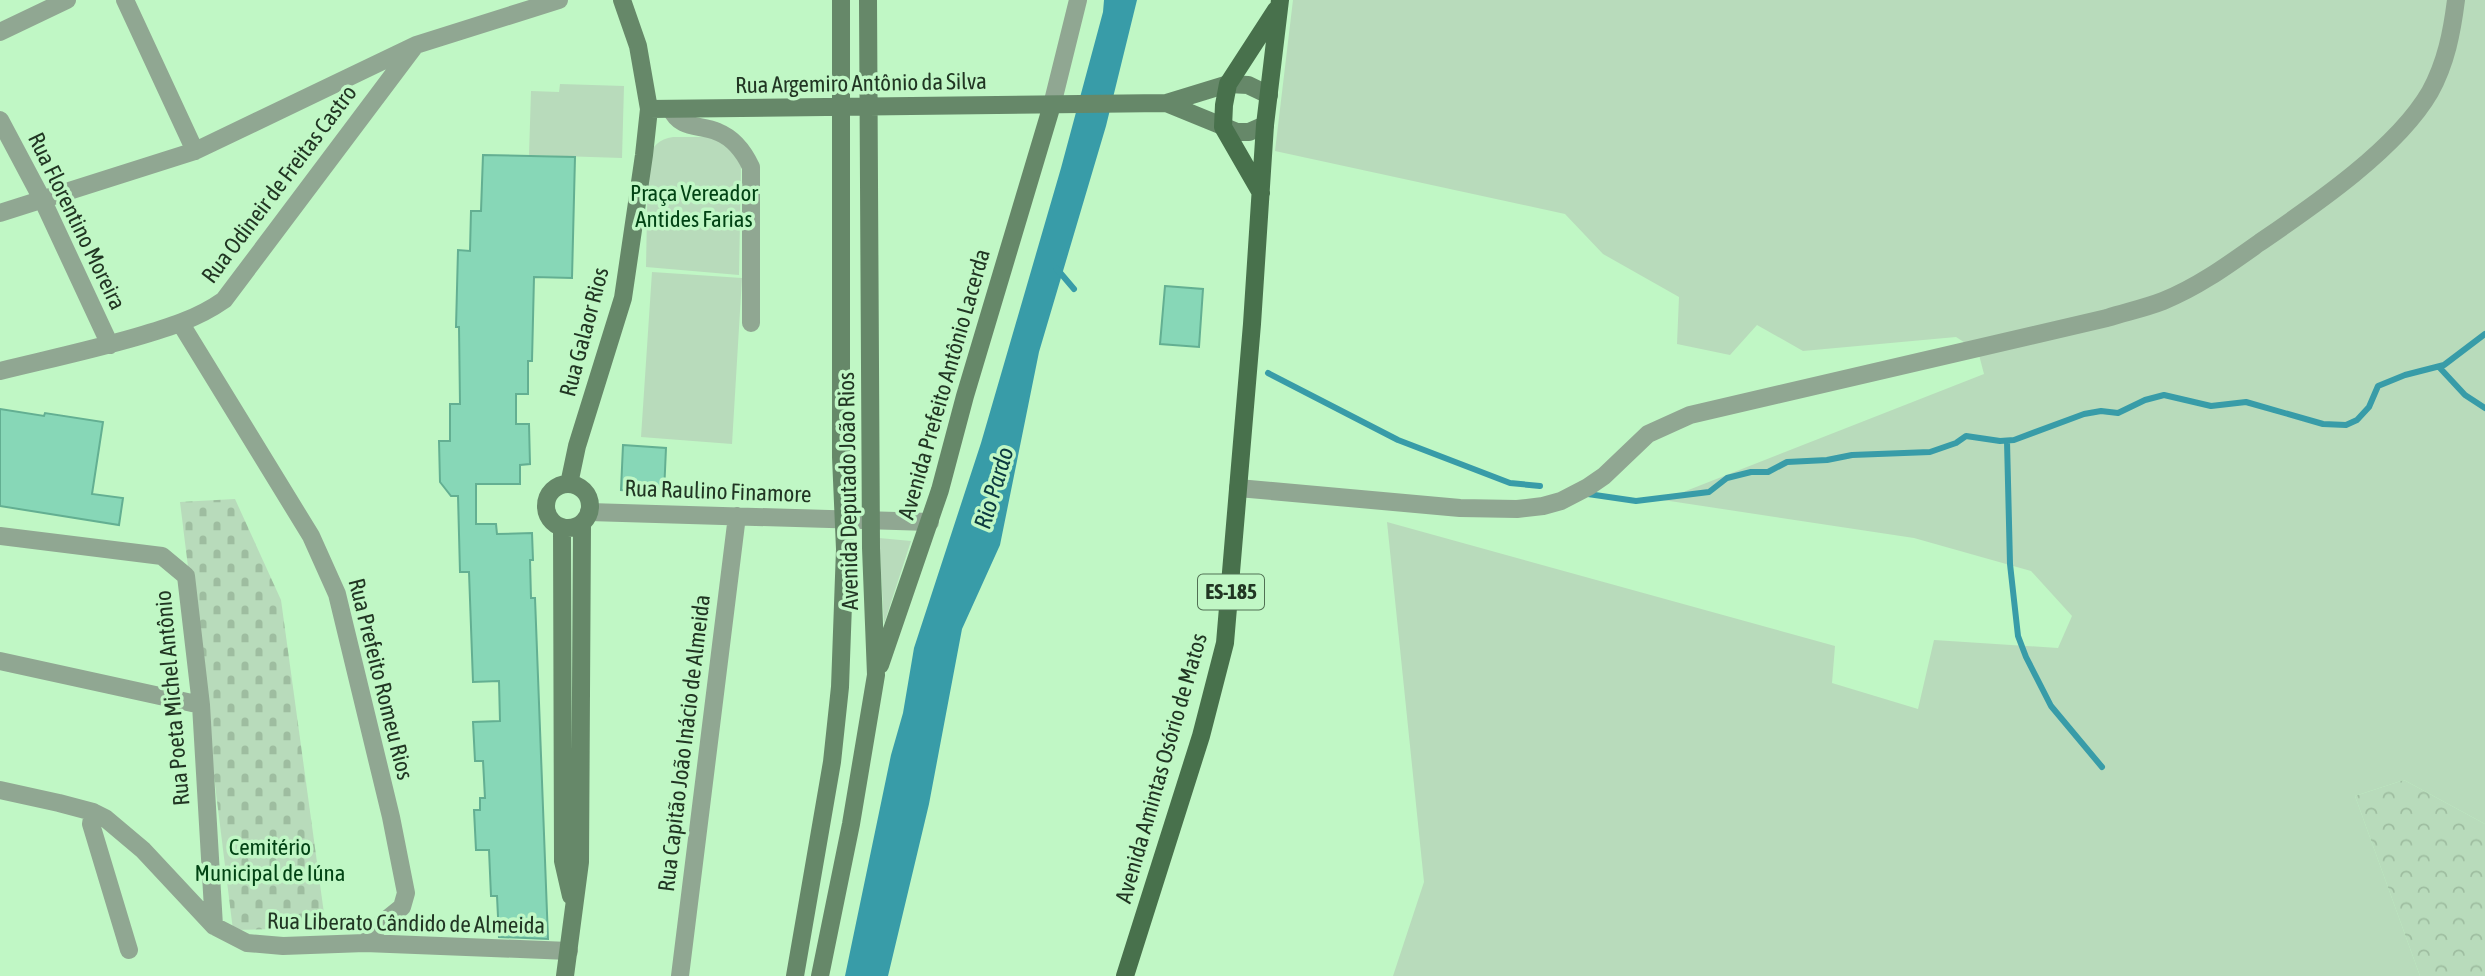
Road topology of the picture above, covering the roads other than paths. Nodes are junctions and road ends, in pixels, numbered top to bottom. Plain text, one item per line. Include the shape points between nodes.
1 (67, 0) edge
2 (125, 0) edge
3 (559, 0) edge
4 (622, 0) edge
5 (841, 0) edge
6 (868, 0) edge
7 (1078, 0) edge
8 (2456, 0) edge
9 (1280, 2) edge
10 (0, 32) edge
11 (416, 45) junction
12 (1228, 84) junction
13 (1269, 95) junction
14 (1161, 103) junction
15 (1052, 105) junction
16 (840, 107) junction
17 (869, 107) junction
18 (649, 109) junction
19 (671, 109) junction
20 (0, 120) edge
21 (1265, 125) junction
22 (1223, 127) junction
23 (195, 151) junction
24 (1261, 193) junction
25 (43, 201) junction
26 (0, 213) edge
27 (751, 323) dead end
28 (181, 324) junction
29 (110, 345) junction
30 (0, 371) edge
31 (569, 484) junction
32 (1238, 488) junction
33 (737, 516) junction
34 (586, 518) junction
35 (872, 519) junction
36 (844, 520) junction
37 (930, 522) junction
38 (562, 527) junction
39 (0, 536) edge
40 (0, 661) edge
41 (876, 675) junction
42 (201, 705) junction
43 (0, 790) edge
44 (93, 812) junction
45 (573, 906) junction
46 (214, 926) junction
47 (365, 943) junction
48 (129, 950) dead end
49 (569, 951) junction
50 (565, 976) edge
51 (680, 976) edge
52 (795, 976) edge
53 (820, 976) edge
54 (1125, 976) edge

1 - 10 street
2 - 23 street
3 - 11 street
4 - 18 street, Rua Galaor Rios via 638,46
5 - 16 street, Avenida Deputado João Rios
6 - 17 street, Avenida Deputado João Rios
7 - 15 street
8 - 32 street via 2449,43 2429,93 2388,142 2301,215 2225,268 2163,301 1690,415 1648,435 1588,487 1543,506 1460,508
9 - 12 main road
9 - 13 main road, ES-185
11 - 23 street
11 - 28 street, Rua Odineir de Freitas Castro via 224,300
12 - 13 street via 1248,85
12 - 14 street
12 - 22 main road
13 - 21 main road, ES-185
14 - 15 street, Rua Argemiro Antônio da Silva
14 - 22 street
15 - 17 street, Rua Argemiro Antônio da Silva
15 - 37 street, Avenida Prefeito Antônio Lacerda
16 - 17 street, Rua Argemiro Antônio da Silva
16 - 19 street, Rua Argemiro Antônio da Silva
16 - 36 street, Avenida Deputado João Rios
17 - 35 street, Avenida Deputado João Rios
18 - 19 street, Rua Argemiro Antônio da Silva
18 - 31 street, Rua Galaor Rios via 623,298
19 - 27 street via 682,123 730,139 751,167
20 - 25 street, Rua Florentino Moreira
21 - 22 street via 1244,132
21 - 24 main road, ES-185
22 - 24 main road
23 - 25 street
24 - 32 main road, Avenida Amintas Osório de Matos / ES-185
25 - 26 street
25 - 29 street, Rua Florentino Moreira
28 - 29 street, Rua Odineir de Freitas Castro
28 - 47 street, Rua Prefeito Romeu Rios via 312,536 337,594 406,893 402,907
29 - 30 street, Rua Odineir de Freitas Castro
31 - 34 street via 588,496
31 - 38 street via 556,488 547,499 547,513
32 - 54 main road, Avenida Amintas Osório de Matos / ES-185 via 1221,665
33 - 34 street, Rua Raulino Finamore
33 - 36 street, Rua Raulino Finamore
33 - 51 street, Rua Capitão João Inácio de Almeida
34 - 38 street via 575,527
34 - 45 street via 580,862
35 - 36 street, Rua Raulino Finamore
35 - 37 street, Rua Raulino Finamore
35 - 41 street, Avenida Deputado João Rios
36 - 52 street, Avenida Deputado João Rios via 835,735
37 - 41 street, Avenida Prefeito Antônio Lacerda
38 - 45 street via 563,860
39 - 42 street, Rua Poeta Michel Antônio via 162,556 178,567 186,576
40 - 42 street
41 - 53 street, Avenida Deputado João Rios
42 - 46 street, Rua Poeta Michel Antônio
43 - 44 street, Rua Liberato Cândido de Almeida
44 - 46 street, Rua Liberato Cândido de Almeida via 143,850
44 - 48 street via 91,824
45 - 49 street
46 - 47 street, Rua Liberato Cândido de Almeida via 259,945
47 - 49 street, Rua Liberato Cândido de Almeida
49 - 50 street

